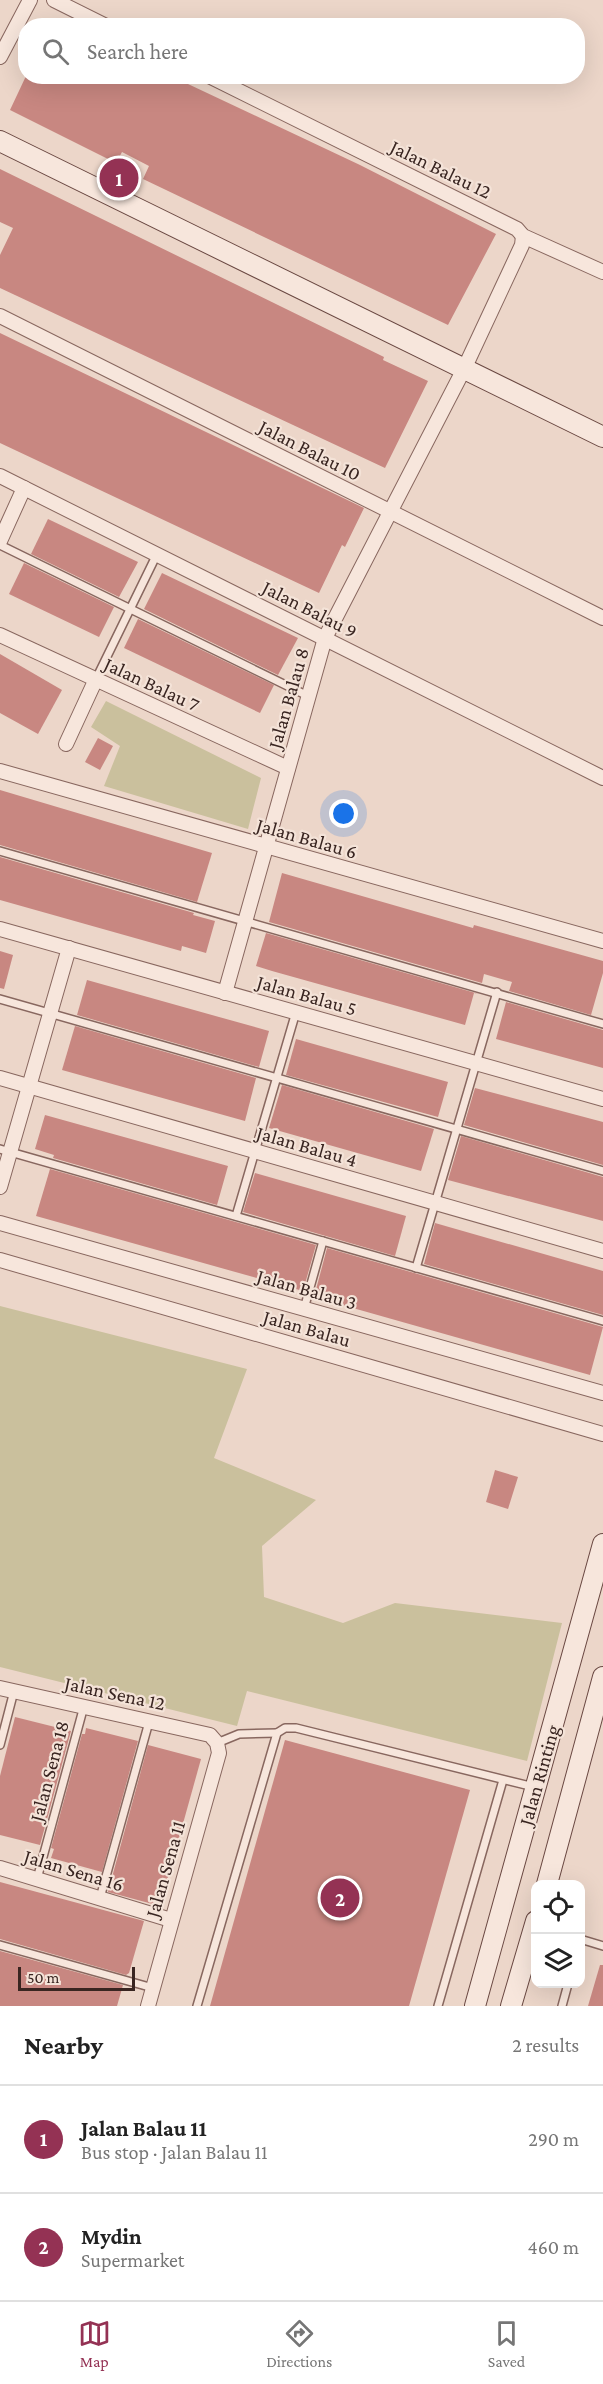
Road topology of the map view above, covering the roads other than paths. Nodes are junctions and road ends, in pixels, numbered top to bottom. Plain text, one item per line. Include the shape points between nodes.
1 (30, 0) edge
2 (54, 0) edge
3 (21, 18) edge
4 (90, 18) edge
5 (18, 23) edge
6 (0, 57) edge
7 (225, 84) edge
8 (0, 141) edge
9 (523, 236) junction
10 (603, 272) edge
11 (0, 316) edge
12 (465, 367) junction
13 (603, 437) edge
14 (0, 476) edge
15 (24, 488) junction
16 (390, 512) junction
17 (0, 543) edge
18 (157, 554) junction
19 (130, 609) junction
20 (603, 618) edge
21 (0, 635) edge
22 (325, 638) junction
23 (96, 679) junction
24 (308, 696) junction
25 (66, 744) dead end
26 (288, 768) junction
27 (0, 771) edge
28 (603, 778) edge
29 (266, 847) junction
30 (0, 851) edge
31 (245, 921) junction
32 (0, 929) edge
33 (603, 942) edge
34 (69, 948) junction
35 (497, 992) junction
36 (225, 993) junction
37 (0, 999) edge
38 (296, 1012) junction
39 (50, 1014) junction
40 (603, 1024) edge
41 (476, 1063) junction
42 (0, 1078) edge
43 (276, 1078) junction
44 (29, 1087) junction
45 (603, 1099) edge
46 (456, 1130) junction
47 (5, 1151) edge
48 (255, 1151) junction
49 (603, 1171) edge
50 (0, 1187) edge
51 (435, 1203) junction
52 (236, 1216) junction
53 (0, 1223) edge
54 (322, 1241) junction
55 (603, 1251) edge
56 (0, 1260) edge
57 (416, 1268) junction
58 (304, 1309) junction
59 (603, 1321) edge
60 (603, 1393) edge
61 (603, 1434) edge
62 (603, 1544) edge
63 (603, 1677) edge
64 (0, 1688) edge
65 (14, 1691) junction
66 (84, 1707) junction
67 (149, 1721) junction
68 (278, 1733) junction
69 (217, 1743) junction
70 (0, 1745) edge
71 (503, 1780) junction
72 (536, 1788) junction
73 (0, 1868) edge
74 (37, 1879) junction
75 (548, 1880) edge
76 (100, 1898) junction
77 (171, 1920) junction
78 (534, 1934) edge
79 (585, 1942) edge
80 (0, 1945) edge
81 (603, 1946) edge
82 (529, 1958) edge
83 (153, 1988) junction
84 (567, 1988) edge
85 (148, 2006) edge
86 (197, 2006) edge
87 (438, 2006) edge
88 (475, 2006) edge
89 (511, 2006) edge
90 (562, 2006) edge

1 - 3 street
2 - 4 street
5 - 6 street
7 - 9 street, Jalan Balau 12 via 517,229
8 - 12 main road
9 - 10 street, Jalan Balau 12
9 - 12 street
11 - 16 street, Jalan Balau 10
12 - 13 main road
12 - 16 street, Jalan Balau 8
14 - 15 street, Jalan Balau 9
15 - 17 street
15 - 18 street, Jalan Balau 9
16 - 20 street, Jalan Balau 10
16 - 22 street, Jalan Balau 8
17 - 19 lane
18 - 19 lane
18 - 22 street, Jalan Balau 9
19 - 23 lane
19 - 24 lane
21 - 23 street, Jalan Balau 7
22 - 24 street, Jalan Balau 8
22 - 28 street, Jalan Balau 9
23 - 25 street
23 - 26 street, Jalan Balau 7
24 - 26 street, Jalan Balau 8
26 - 29 street, Jalan Balau 8
27 - 29 street, Jalan Balau 6
29 - 31 street, Jalan Balau 8
29 - 33 street, Jalan Balau 6
30 - 31 lane
31 - 35 lane
31 - 36 street, Jalan Balau 8
32 - 34 street, Jalan Balau 5
34 - 36 street, Jalan Balau 5
34 - 39 street
35 - 40 lane
35 - 41 lane
36 - 38 street, Jalan Balau 5
37 - 39 lane
38 - 41 street, Jalan Balau 5
38 - 43 lane
39 - 43 lane
39 - 44 street
41 - 45 street, Jalan Balau 5
41 - 46 lane
42 - 44 street, Jalan Balau 4
43 - 46 lane
43 - 48 lane
44 - 47 street
44 - 48 street, Jalan Balau 4
46 - 49 lane
46 - 51 lane
47 - 50 street
47 - 52 lane
48 - 51 street, Jalan Balau 4
48 - 52 lane
51 - 55 street, Jalan Balau 4
51 - 57 lane
52 - 54 lane
53 - 58 street, Jalan Balau 3
54 - 57 lane
54 - 58 lane
56 - 61 street, Jalan Balau
57 - 59 lane
58 - 60 street, Jalan Balau 3
62 - 72 main road, Jalan Rinting
63 - 75 main road, Jalan Rinting
64 - 65 street, Jalan Sena 12
65 - 66 street, Jalan Sena 12
65 - 70 lane
66 - 67 street, Jalan Sena 12
66 - 74 lane, Jalan Sena 18
67 - 69 street, Jalan Sena 12 via 210,1735
67 - 76 lane
68 - 69 lane via 239,1734
68 - 71 lane via 296,1728
68 - 86 lane
69 - 77 street, Jalan Sena 11 via 219,1753
71 - 72 lane
71 - 87 lane
72 - 88 main road, Jalan Rinting
73 - 74 street, Jalan Sena 16
74 - 76 street, Jalan Sena 16
76 - 77 street, Jalan Sena 16
77 - 83 street, Jalan Sena 11
78 - 82 main road
79 - 81 lane
80 - 83 lane
82 - 89 main road
83 - 85 street, Jalan Sena 11
84 - 90 lane

